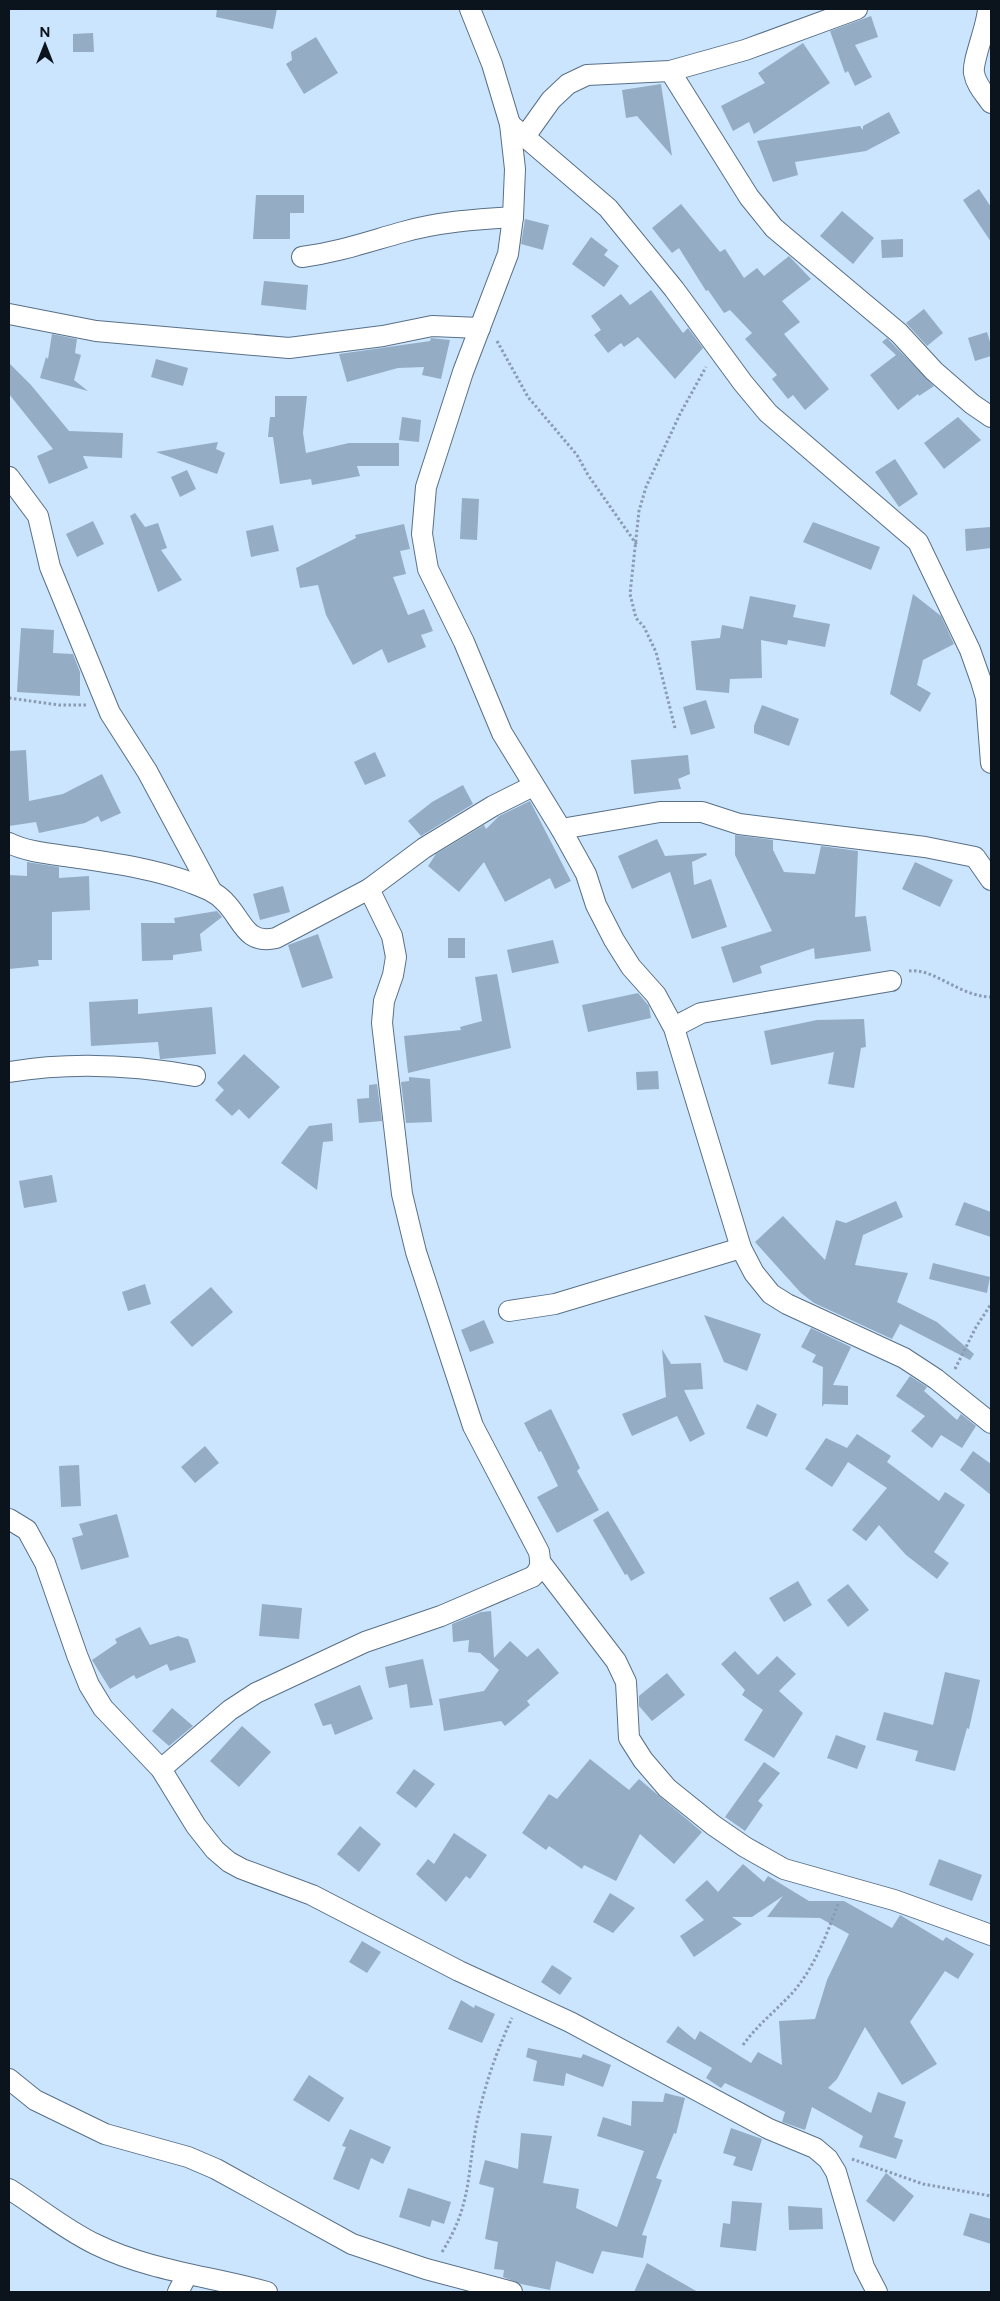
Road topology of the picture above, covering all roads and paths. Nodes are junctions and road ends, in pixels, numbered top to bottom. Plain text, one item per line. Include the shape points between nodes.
1 (470, 9) edge
2 (857, 9) edge
3 (988, 9) edge
4 (670, 71) junction
5 (991, 103) edge
6 (518, 130) junction
7 (513, 216) junction
8 (302, 256) dead end
9 (9, 314) edge
10 (482, 325) junction
11 (716, 345) junction
12 (991, 417) edge
13 (9, 478) edge
14 (637, 546) junction
15 (9, 698) edge
16 (106, 706) junction
17 (675, 728) dead end
18 (991, 763) edge
19 (533, 786) junction
20 (562, 829) junction
21 (9, 844) edge
22 (991, 880) edge
23 (369, 889) junction
24 (211, 890) junction
25 (891, 981) joint
26 (991, 997) edge
27 (674, 1026) junction
28 (9, 1072) edge
29 (195, 1076) dead end
30 (741, 1248) junction
31 (991, 1304) edge
32 (509, 1311) dead end
33 (946, 1387) junction
34 (991, 1423) edge
35 (9, 1519) edge
36 (541, 1564) junction
37 (160, 1769) junction
38 (844, 1887) junction
39 (991, 1935) edge
40 (520, 1999) junction
41 (743, 2045) dead end
42 (9, 2079) edge
43 (847, 2157) dead end
44 (9, 2189) edge
45 (991, 2196) edge
46 (426, 2269) junction
47 (183, 2284) edge
48 (267, 2292) edge
49 (512, 2292) edge
50 (877, 2292) edge

1 - 6 street
2 - 4 street via 745,50
3 - 5 street via 987,24 973,72
4 - 6 street via 587,75 568,84
4 - 12 street via 749,197 774,228 899,332 934,371
6 - 7 street
6 - 11 street via 608,208
7 - 8 street via 404,231 337,252
7 - 10 street via 508,254
9 - 10 street via 96,331 289,348 432,326
10 - 14 path via 507,356 528,397 577,455
10 - 19 street via 463,372 426,487 422,534 428,569 464,642 502,733
11 - 14 path via 646,487 639,510
11 - 18 street via 768,413 918,542 970,650 981,681 986,698
13 - 16 street via 38,516 50,567
14 - 17 path via 630,594 632,606 656,652
15 - 16 path via 59,705
16 - 24 street via 147,772
19 - 20 street
19 - 23 street via 424,848
20 - 22 street via 660,812 702,812 739,824 898,843 975,857
20 - 27 street via 586,874 596,906 614,940 631,967 656,995
21 - 24 street via 56,855 127,865 173,876
23 - 24 street via 276,938 266,940 248,933 226,902
23 - 36 street via 392,936 396,957 382,1022 402,1194 416,1252 473,1426 539,1552
25 - 26 path via 906,972 918,970 961,991
25 - 27 street via 701,1013
27 - 30 street
28 - 29 street via 66,1065 166,1071
30 - 32 street via 555,1304
30 - 33 street via 754,1273 771,1294 904,1358
31 - 33 path
33 - 34 street
35 - 37 street via 27,1530 45,1563 89,1685 103,1708
36 - 37 street via 539,1572 532,1578 441,1616 365,1642 256,1693 230,1710
36 - 38 street via 616,1661 626,1682 629,1738 668,1788 729,1836 784,1869
37 - 40 street via 196,1826 229,1862 312,1895
38 - 39 street via 894,1900
38 - 41 path via 826,1937 812,1964 794,1990
40 - 46 path via 501,2041 486,2090 462,2214 441,2253
40 - 50 street via 570,2022 769,2129 815,2148 828,2159 836,2172 864,2267
42 - 46 street via 35,2100 106,2134 188,2157 216,2169 352,2244
43 - 45 path via 923,2184
44 - 47 street via 72,2232
46 - 49 street
47 - 48 street via 236,2283

